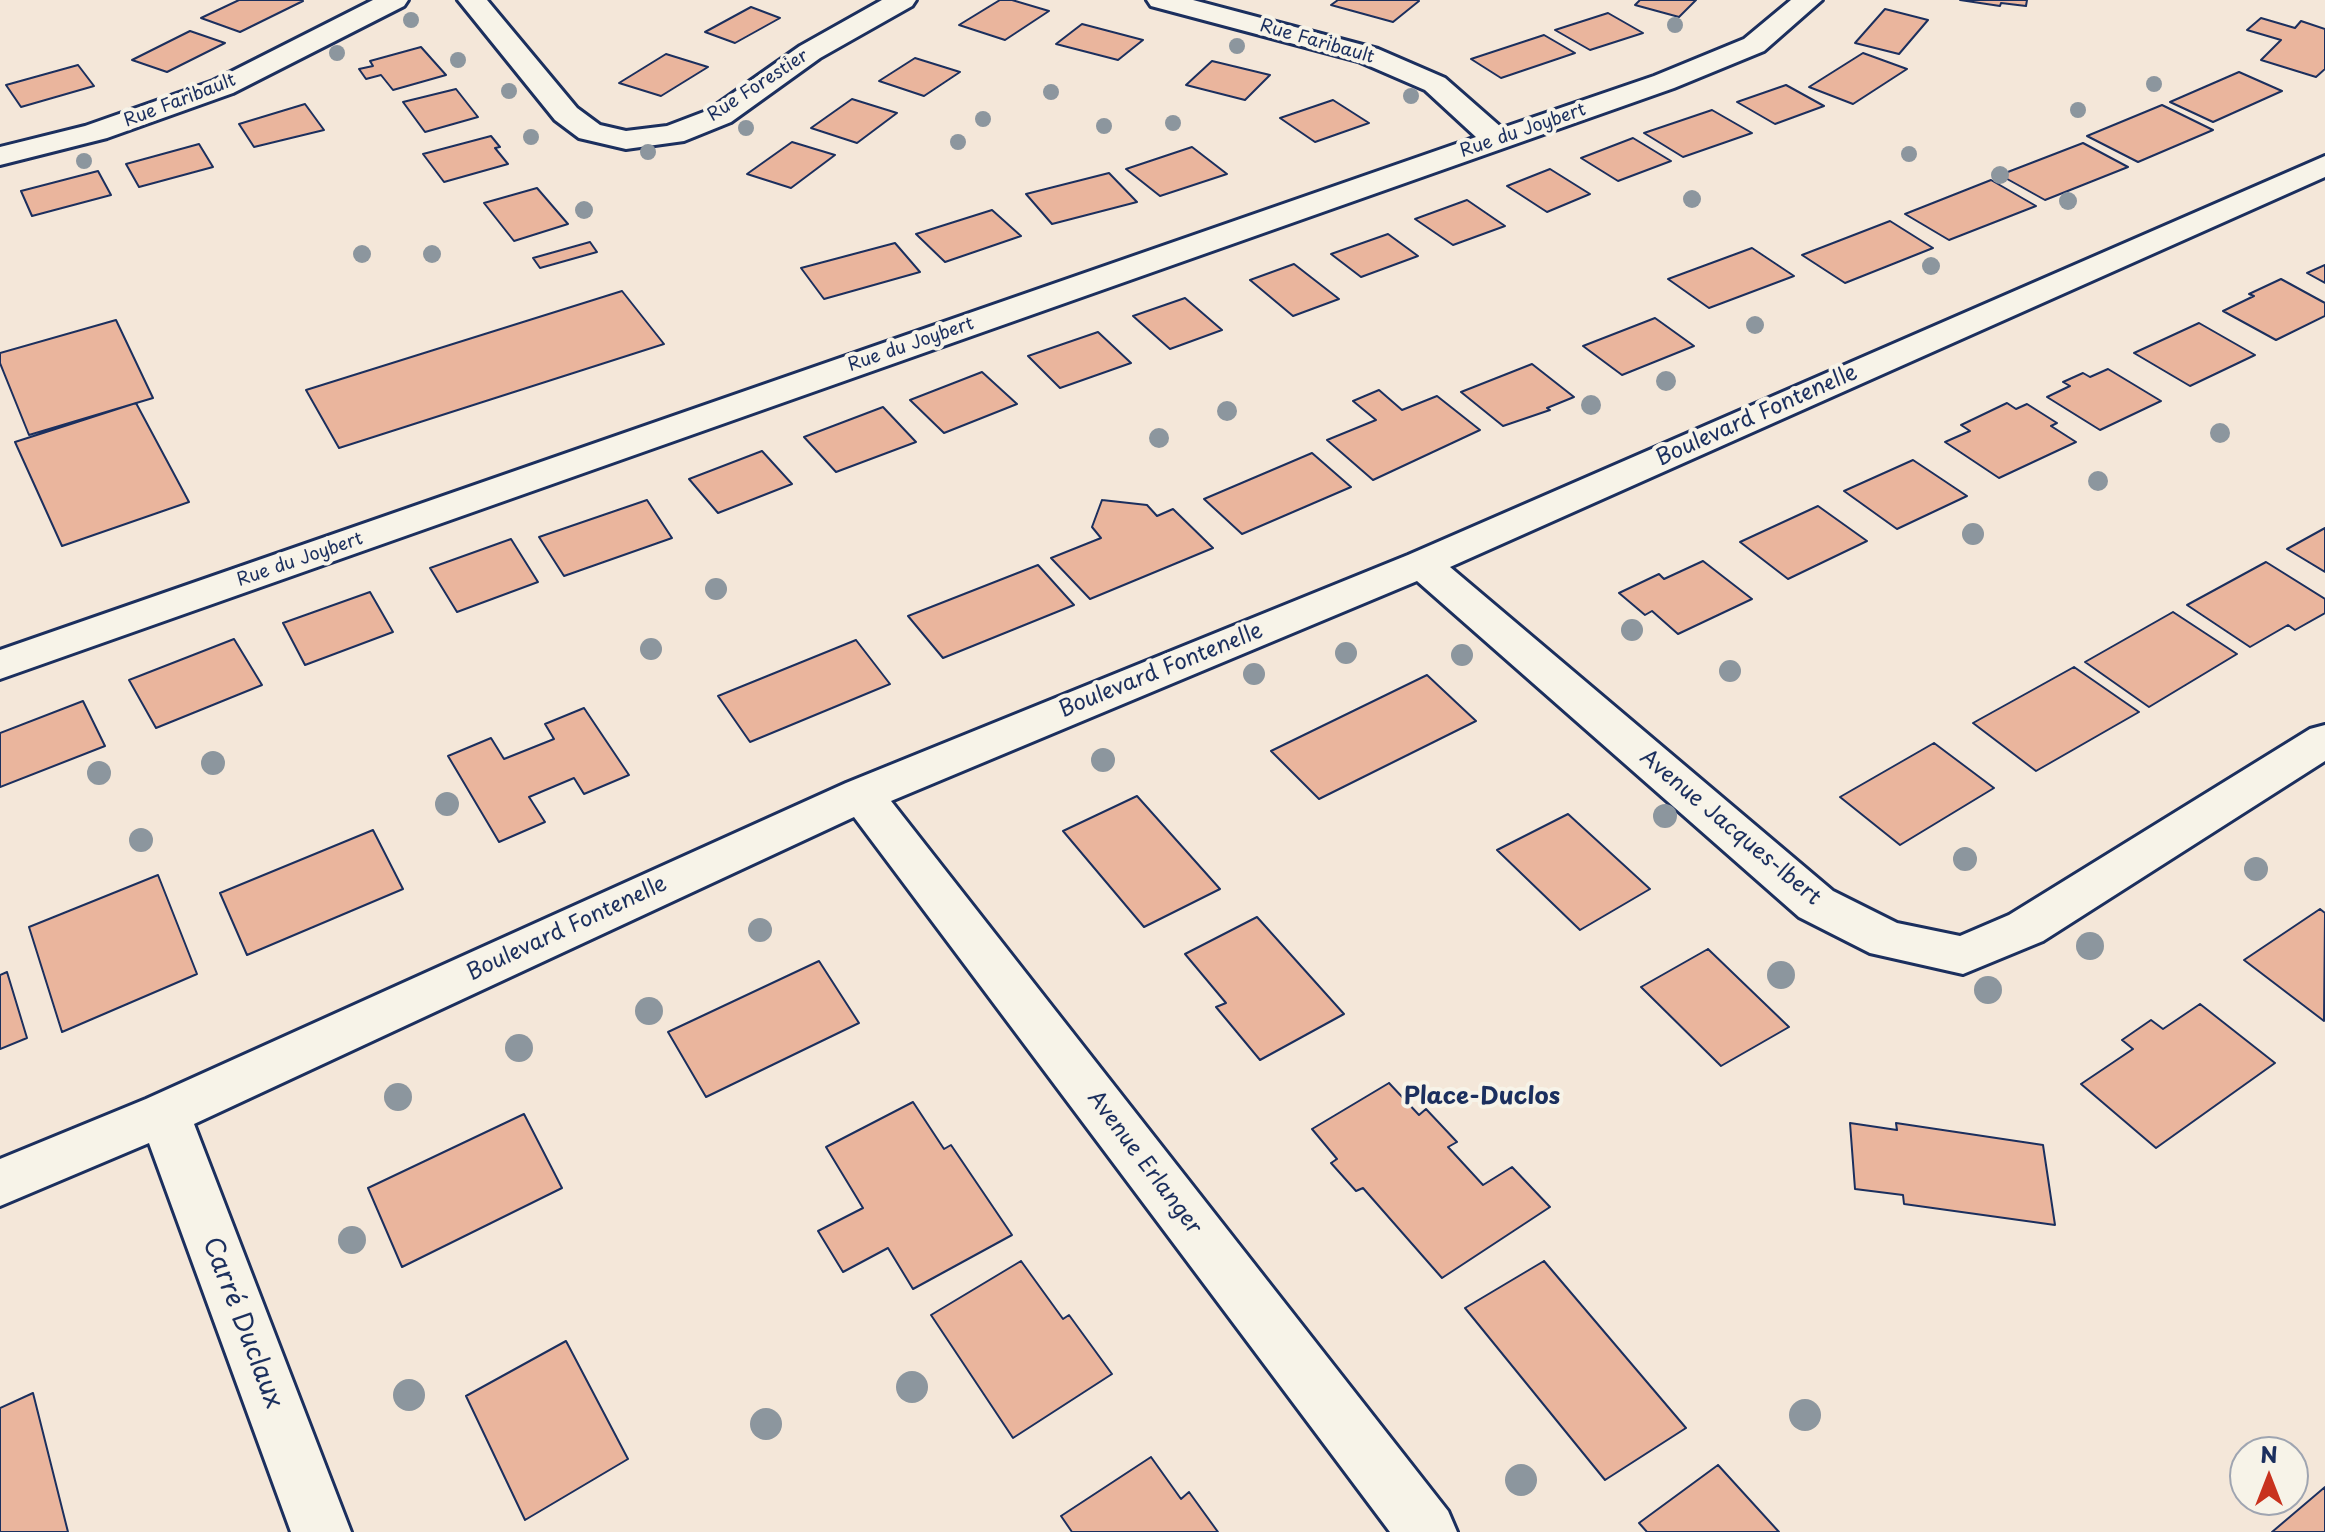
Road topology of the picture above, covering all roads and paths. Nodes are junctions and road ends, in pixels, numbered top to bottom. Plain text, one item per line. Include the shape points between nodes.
1 (394, 0) edge
2 (472, 0) edge
3 (902, 0) edge
4 (1161, 0) edge
5 (1808, 0) edge
6 (1497, 140) junction
7 (0, 156) edge
8 (2325, 165) edge
9 (1422, 564) junction
10 (0, 665) edge
11 (2325, 740) edge
12 (862, 795) junction
13 (164, 1114) junction
14 (0, 1183) edge
15 (321, 1532) edge
16 (1427, 1532) edge

1 - 7 street, Rue Faribault via 223,87 96,132
2 - 3 street, Rue Forestier via 566,114 590,132 626,140 673,135 720,116 810,52
4 - 6 street, Rue Faribault via 1368,55 1435,84
5 - 6 street, Rue du Joybert via 1754,45
6 - 10 street, Rue du Joybert
8 - 9 street, Boulevard Fontenelle
9 - 11 street, Avenue Jacques-Ibert via 1816,904 1887,940 1963,955 2026,928
9 - 12 street, Boulevard Fontenelle
12 - 13 street, Boulevard Fontenelle
12 - 16 street, Avenue Erlanger
13 - 14 street, Boulevard Fontenelle
13 - 15 street, Carré Duclaux

